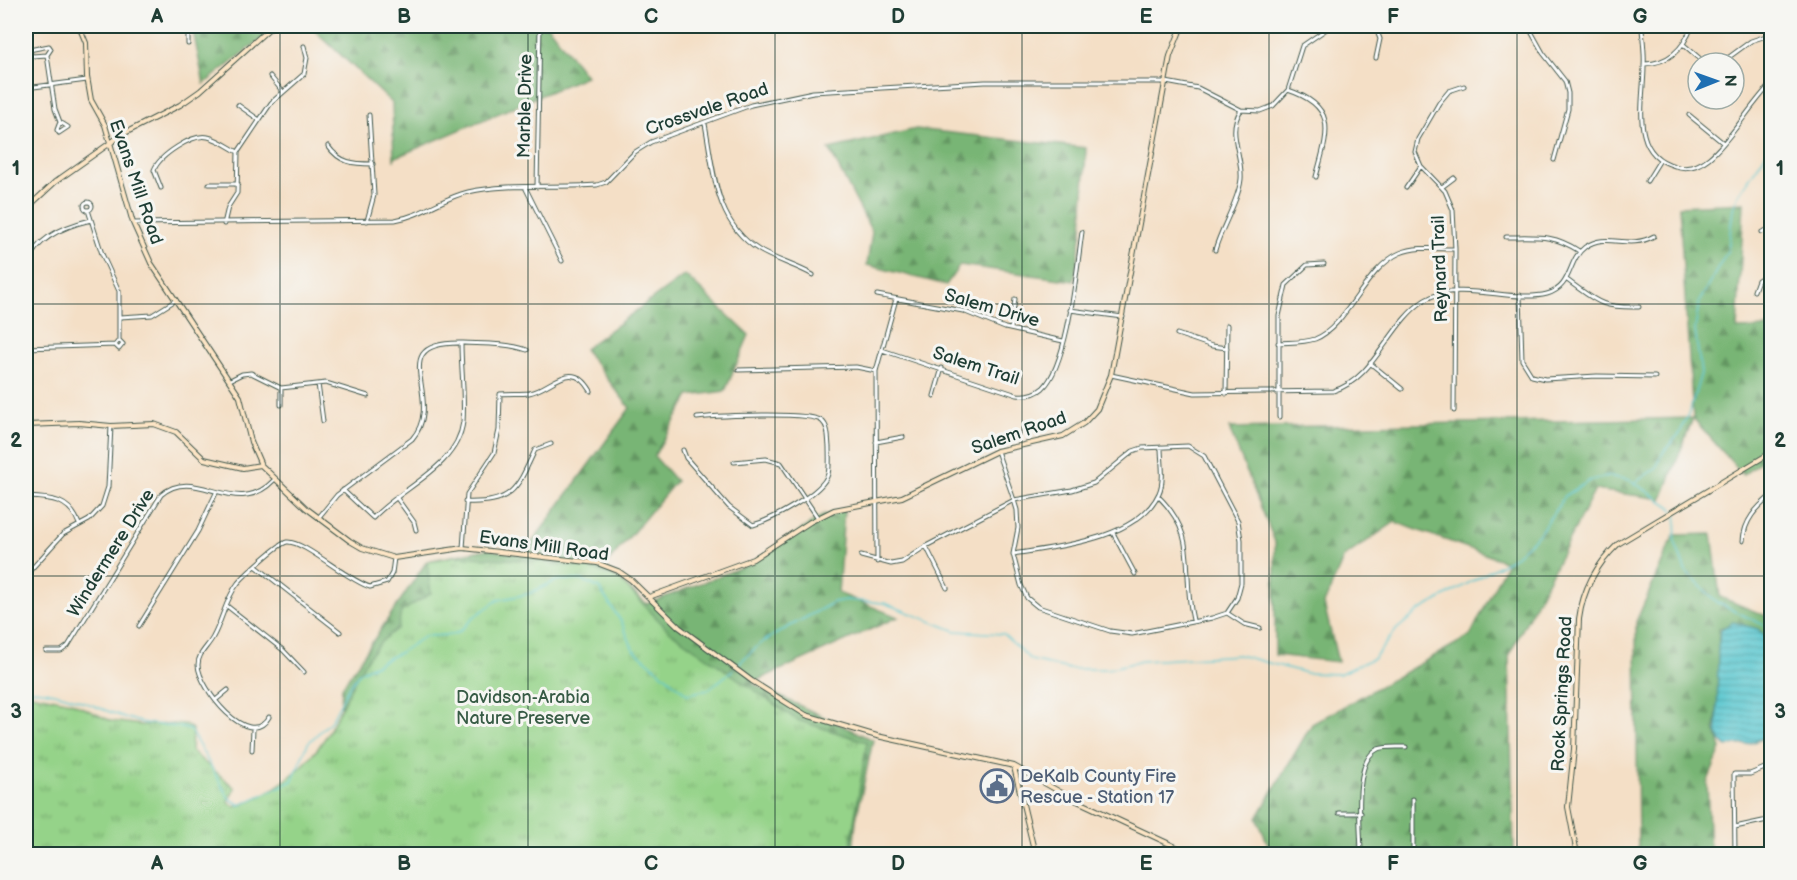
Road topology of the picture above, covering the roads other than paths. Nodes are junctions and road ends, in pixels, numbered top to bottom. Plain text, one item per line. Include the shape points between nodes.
1 (79, 26) edge
2 (188, 26) edge
3 (272, 26) edge
4 (540, 26) edge
5 (1182, 26) edge
6 (1331, 26) edge
7 (1375, 26) edge
8 (1528, 26) edge
9 (1692, 26) edge
10 (1323, 27) edge
11 (1642, 29) dead end
12 (1772, 34) edge
13 (188, 44) dead end
14 (1684, 45) junction
15 (304, 46) dead end
16 (1691, 51) edge
17 (1737, 51) edge
18 (47, 55) junction
19 (1376, 58) dead end
20 (1644, 64) junction
21 (270, 76) dead end
22 (87, 80) junction
23 (1166, 82) junction
24 (1772, 83) edge
25 (51, 84) junction
26 (1464, 86) dead end
27 (26, 88) edge
28 (1288, 90) junction
29 (283, 92) junction
30 (238, 105) dead end
31 (1241, 110) junction
32 (369, 115) dead end
33 (1689, 116) dead end
34 (258, 119) junction
35 (60, 122) dead end
36 (705, 124) junction
37 (111, 142) junction
38 (1722, 142) junction
39 (328, 146) dead end
40 (238, 153) junction
41 (1554, 160) dead end
42 (1660, 160) junction
43 (373, 164) junction
44 (1421, 166) junction
45 (1316, 177) dead end
46 (1454, 178) dead end
47 (1647, 181) dead end
48 (209, 184) dead end
49 (238, 184) junction
50 (537, 187) junction
51 (1442, 187) junction
52 (161, 188) dead end
53 (1407, 188) dead end
54 (526, 189) junction
55 (26, 209) edge
56 (88, 210) dead end
57 (91, 220) junction
58 (367, 221) junction
59 (133, 223) junction
60 (224, 224) junction
61 (1772, 228) edge
62 (1082, 232) dead end
63 (1762, 232) dead end
64 (1654, 236) dead end
65 (1506, 237) dead end
66 (1455, 249) junction
67 (1215, 250) dead end
68 (1579, 251) junction
69 (562, 261) dead end
70 (1324, 264) dead end
71 (26, 268) edge
72 (1772, 271) edge
73 (813, 275) dead end
74 (1568, 280) junction
75 (1754, 291) dead end
76 (1455, 293) junction
77 (878, 295) dead end
78 (1520, 295) junction
79 (896, 299) junction
80 (1015, 299) dead end
81 (176, 300) junction
82 (1639, 307) dead end
83 (1070, 310) junction
84 (120, 317) junction
85 (1123, 317) junction
86 (1227, 324) dead end
87 (1011, 329) junction
88 (1178, 334) dead end
89 (119, 340) junction
90 (1063, 341) junction
91 (461, 343) junction
92 (1278, 343) junction
93 (115, 345) junction
94 (26, 348) edge
95 (1227, 348) junction
96 (526, 350) dead end
97 (882, 350) junction
98 (1370, 363) junction
99 (942, 368) junction
100 (738, 370) dead end
101 (876, 371) junction
102 (1111, 375) junction
103 (1654, 377) dead end
104 (230, 381) junction
105 (318, 384) junction
106 (281, 388) junction
107 (1402, 389) dead end
108 (591, 391) dead end
109 (1226, 394) junction
110 (1278, 394) junction
111 (369, 396) dead end
112 (934, 396) dead end
113 (281, 405) dead end
114 (1454, 411) dead end
115 (1279, 417) dead end
116 (697, 418) dead end
117 (323, 421) dead end
118 (26, 425) edge
119 (111, 426) junction
120 (903, 437) dead end
121 (876, 442) junction
122 (551, 444) dead end
123 (1161, 447) junction
124 (683, 450) dead end
125 (997, 451) junction
126 (1772, 452) edge
127 (734, 462) dead end
128 (261, 465) junction
129 (274, 480) junction
130 (343, 490) junction
131 (216, 493) junction
132 (1772, 495) edge
133 (1158, 496) junction
134 (27, 497) dead end
135 (396, 497) junction
136 (804, 499) junction
137 (1014, 501) junction
138 (465, 502) junction
139 (878, 503) junction
140 (319, 517) junction
141 (818, 518) junction
142 (79, 524) junction
143 (416, 530) dead end
144 (1113, 533) junction
145 (1743, 541) dead end
146 (926, 546) junction
147 (463, 548) junction
148 (1013, 554) junction
149 (861, 556) dead end
150 (394, 558) junction
151 (877, 562) junction
152 (257, 567) junction
153 (1135, 574) dead end
154 (26, 575) edge
155 (947, 588) dead end
156 (650, 597) junction
157 (227, 606) junction
158 (1227, 612) junction
159 (1193, 620) junction
160 (139, 626) dead end
161 (1260, 628) dead end
162 (340, 632) dead end
163 (46, 651) dead end
164 (304, 672) dead end
165 (228, 690) dead end
166 (217, 699) junction
167 (269, 717) dead end
168 (253, 729) junction
169 (1406, 747) dead end
170 (252, 750) dead end
171 (1772, 765) edge
172 (1014, 766) junction
173 (1413, 799) dead end
174 (1339, 813) dead end
175 (1361, 813) junction
176 (1772, 819) edge
177 (1735, 827) junction
178 (1035, 855) edge
179 (1191, 855) edge
180 (1361, 855) edge
181 (1413, 855) edge
182 (1577, 855) edge
183 (1735, 855) edge

1 - 22 street, Evans Mill Road via 86,43
2 - 13 street
3 - 37 street via 200,91
4 - 50 street, Marble Drive
5 - 23 street, Salem Road via 1174,43
6 - 10 street
7 - 19 street via 1380,39
8 - 41 street via 1565,81 1568,93 1568,109
9 - 14 street
10 - 28 street via 1302,46
11 - 20 street
12 - 17 street via 1751,40
14 - 16 street
14 - 20 street via 1664,60
15 - 29 street via 304,74
18 - 18 street via 32,56 29,50 49,46
18 - 25 street
20 - 42 street via 1641,127 1648,146
21 - 29 street
22 - 25 street
22 - 37 street, Evans Mill Road
23 - 31 street, Crossvale Road via 1198,88
23 - 36 street, Crossvale Road via 1004,81 842,89 773,100
23 - 85 street, Salem Road
24 - 38 street
25 - 27 street
25 - 35 street
26 - 44 street via 1449,92 1418,139 1415,152
28 - 31 street via 1272,106
28 - 45 street via 1309,97 1325,118 1327,134
29 - 34 street
30 - 34 street
31 - 67 street via 1234,135 1241,182 1218,233
32 - 43 street
33 - 38 street
34 - 40 street
36 - 50 street, Crossvale Road via 643,146 606,182
36 - 73 street via 721,205 734,229 759,250
37 - 55 street via 55,182
37 - 59 street, Evans Mill Road
38 - 42 street via 1707,160 1693,166 1678,167
39 - 43 street via 347,163
40 - 49 street
40 - 52 street via 210,137 197,137 158,159 154,170
42 - 47 street
43 - 58 street via 374,195
44 - 51 street, Reynard Trail
44 - 53 street
46 - 51 street
48 - 49 street
49 - 60 street
50 - 54 street, Crossvale Road
51 - 66 street, Reynard Trail via 1453,210
54 - 58 street, Crossvale Road via 465,193 404,219
54 - 69 street
56 - 57 street
57 - 71 street via 60,229 36,249
57 - 84 street via 119,291
58 - 60 street, Crossvale Road
59 - 60 street, Crossvale Road
59 - 81 street, Evans Mill Road via 151,263
61 - 63 street
62 - 83 street, Salem Trail
64 - 68 street via 1634,243 1600,240
65 - 68 street via 1560,239
66 - 76 street, Reynard Trail
66 - 92 street via 1416,249 1394,256 1325,333 1305,341
68 - 74 street
70 - 92 street via 1307,265 1286,285
72 - 75 street via 1758,280
74 - 78 street via 1546,294
74 - 82 street via 1602,305
76 - 78 street
76 - 98 street via 1435,295 1422,303
76 - 114 street, Reynard Trail
77 - 79 street, Salem Drive
78 - 103 street via 1522,360 1532,376
79 - 87 street, Salem Drive via 963,311
79 - 97 street
80 - 87 street
81 - 84 street via 153,315
81 - 104 street, Evans Mill Road
83 - 85 street
83 - 90 street, Salem Trail
84 - 89 street
85 - 102 street, Salem Road
86 - 95 street
87 - 90 street, Salem Drive
88 - 95 street
89 - 93 street
89 - 93 street via 122,347
90 - 99 street, Salem Trail via 1046,384 1031,395 1017,395
91 - 96 street
91 - 130 street via 440,343 428,348 418,366 426,406 422,426 412,439
91 - 135 street via 463,412 459,435 446,458
92 - 110 street
93 - 94 street
95 - 109 street
97 - 99 street, Salem Trail
97 - 101 street
98 - 107 street
98 - 110 street via 1352,383 1337,390
99 - 112 street
100 - 101 street via 856,367
101 - 121 street
102 - 109 street via 1195,393
102 - 125 street, Salem Road via 1099,405 1076,429 1054,439
104 - 106 street via 251,373
104 - 128 street, Evans Mill Road via 246,410 251,441
105 - 106 street
105 - 111 street via 333,384
105 - 117 street
106 - 113 street
108 - 138 street via 567,375 530,393 500,394 494,453 466,494
109 - 110 street
110 - 115 street
116 - 136 street via 809,416 823,421 828,432 829,474
118 - 119 street
119 - 128 street via 164,426 176,432 204,459 243,468
119 - 142 street via 106,497 97,513
120 - 121 street
121 - 139 street
122 - 138 street via 535,450 520,483 505,498
123 - 133 street
123 - 137 street via 1133,451 1085,487
123 - 158 street via 1188,446 1201,453 1237,516 1241,535 1240,589
124 - 136 street via 686,458 747,523 771,519
125 - 137 street
125 - 139 street, Salem Road via 911,493
126 - 182 street, Rock Springs Road via 1618,544 1592,577 1581,604 1568,807
127 - 136 street via 766,459 781,463
128 - 129 street, Evans Mill Road
129 - 131 street, Windermere Drive via 263,491 245,496
129 - 140 street, Evans Mill Road
130 - 135 street via 373,518
130 - 140 street
131 - 160 street via 198,531
131 - 163 street, Windermere Drive via 180,485 161,495 68,646 61,651
132 - 145 street via 1743,530
133 - 144 street
133 - 159 street via 1185,536
134 - 142 street via 62,501 75,512
135 - 143 street
136 - 141 street
137 - 146 street
137 - 148 street via 1018,519
138 - 147 street
139 - 141 street, Salem Road via 853,506
139 - 151 street
140 - 150 street, Evans Mill Road via 362,548
141 - 156 street, Salem Road via 753,559
142 - 154 street via 63,534
144 - 148 street
144 - 153 street
146 - 151 street via 902,562
146 - 155 street
147 - 150 street, Evans Mill Road
147 - 156 street, Evans Mill Road via 597,563 618,571
148 - 159 street via 1025,594 1043,609 1128,634
149 - 151 street
150 - 152 street via 389,579 375,587 343,574 295,542 277,546
152 - 157 street via 238,583
152 - 162 street
156 - 172 street, Evans Mill Road via 679,627 793,708 821,721
157 - 164 street via 284,650
157 - 166 street via 198,661 206,688
158 - 159 street
158 - 161 street via 1231,618
165 - 166 street
166 - 168 street via 240,724
167 - 168 street via 262,727
168 - 170 street
169 - 175 street via 1377,750 1365,759
171 - 177 street via 1750,774 1734,774
172 - 178 street
172 - 179 street, Evans Mill Road
173 - 181 street
174 - 175 street
175 - 180 street
176 - 177 street
177 - 183 street

